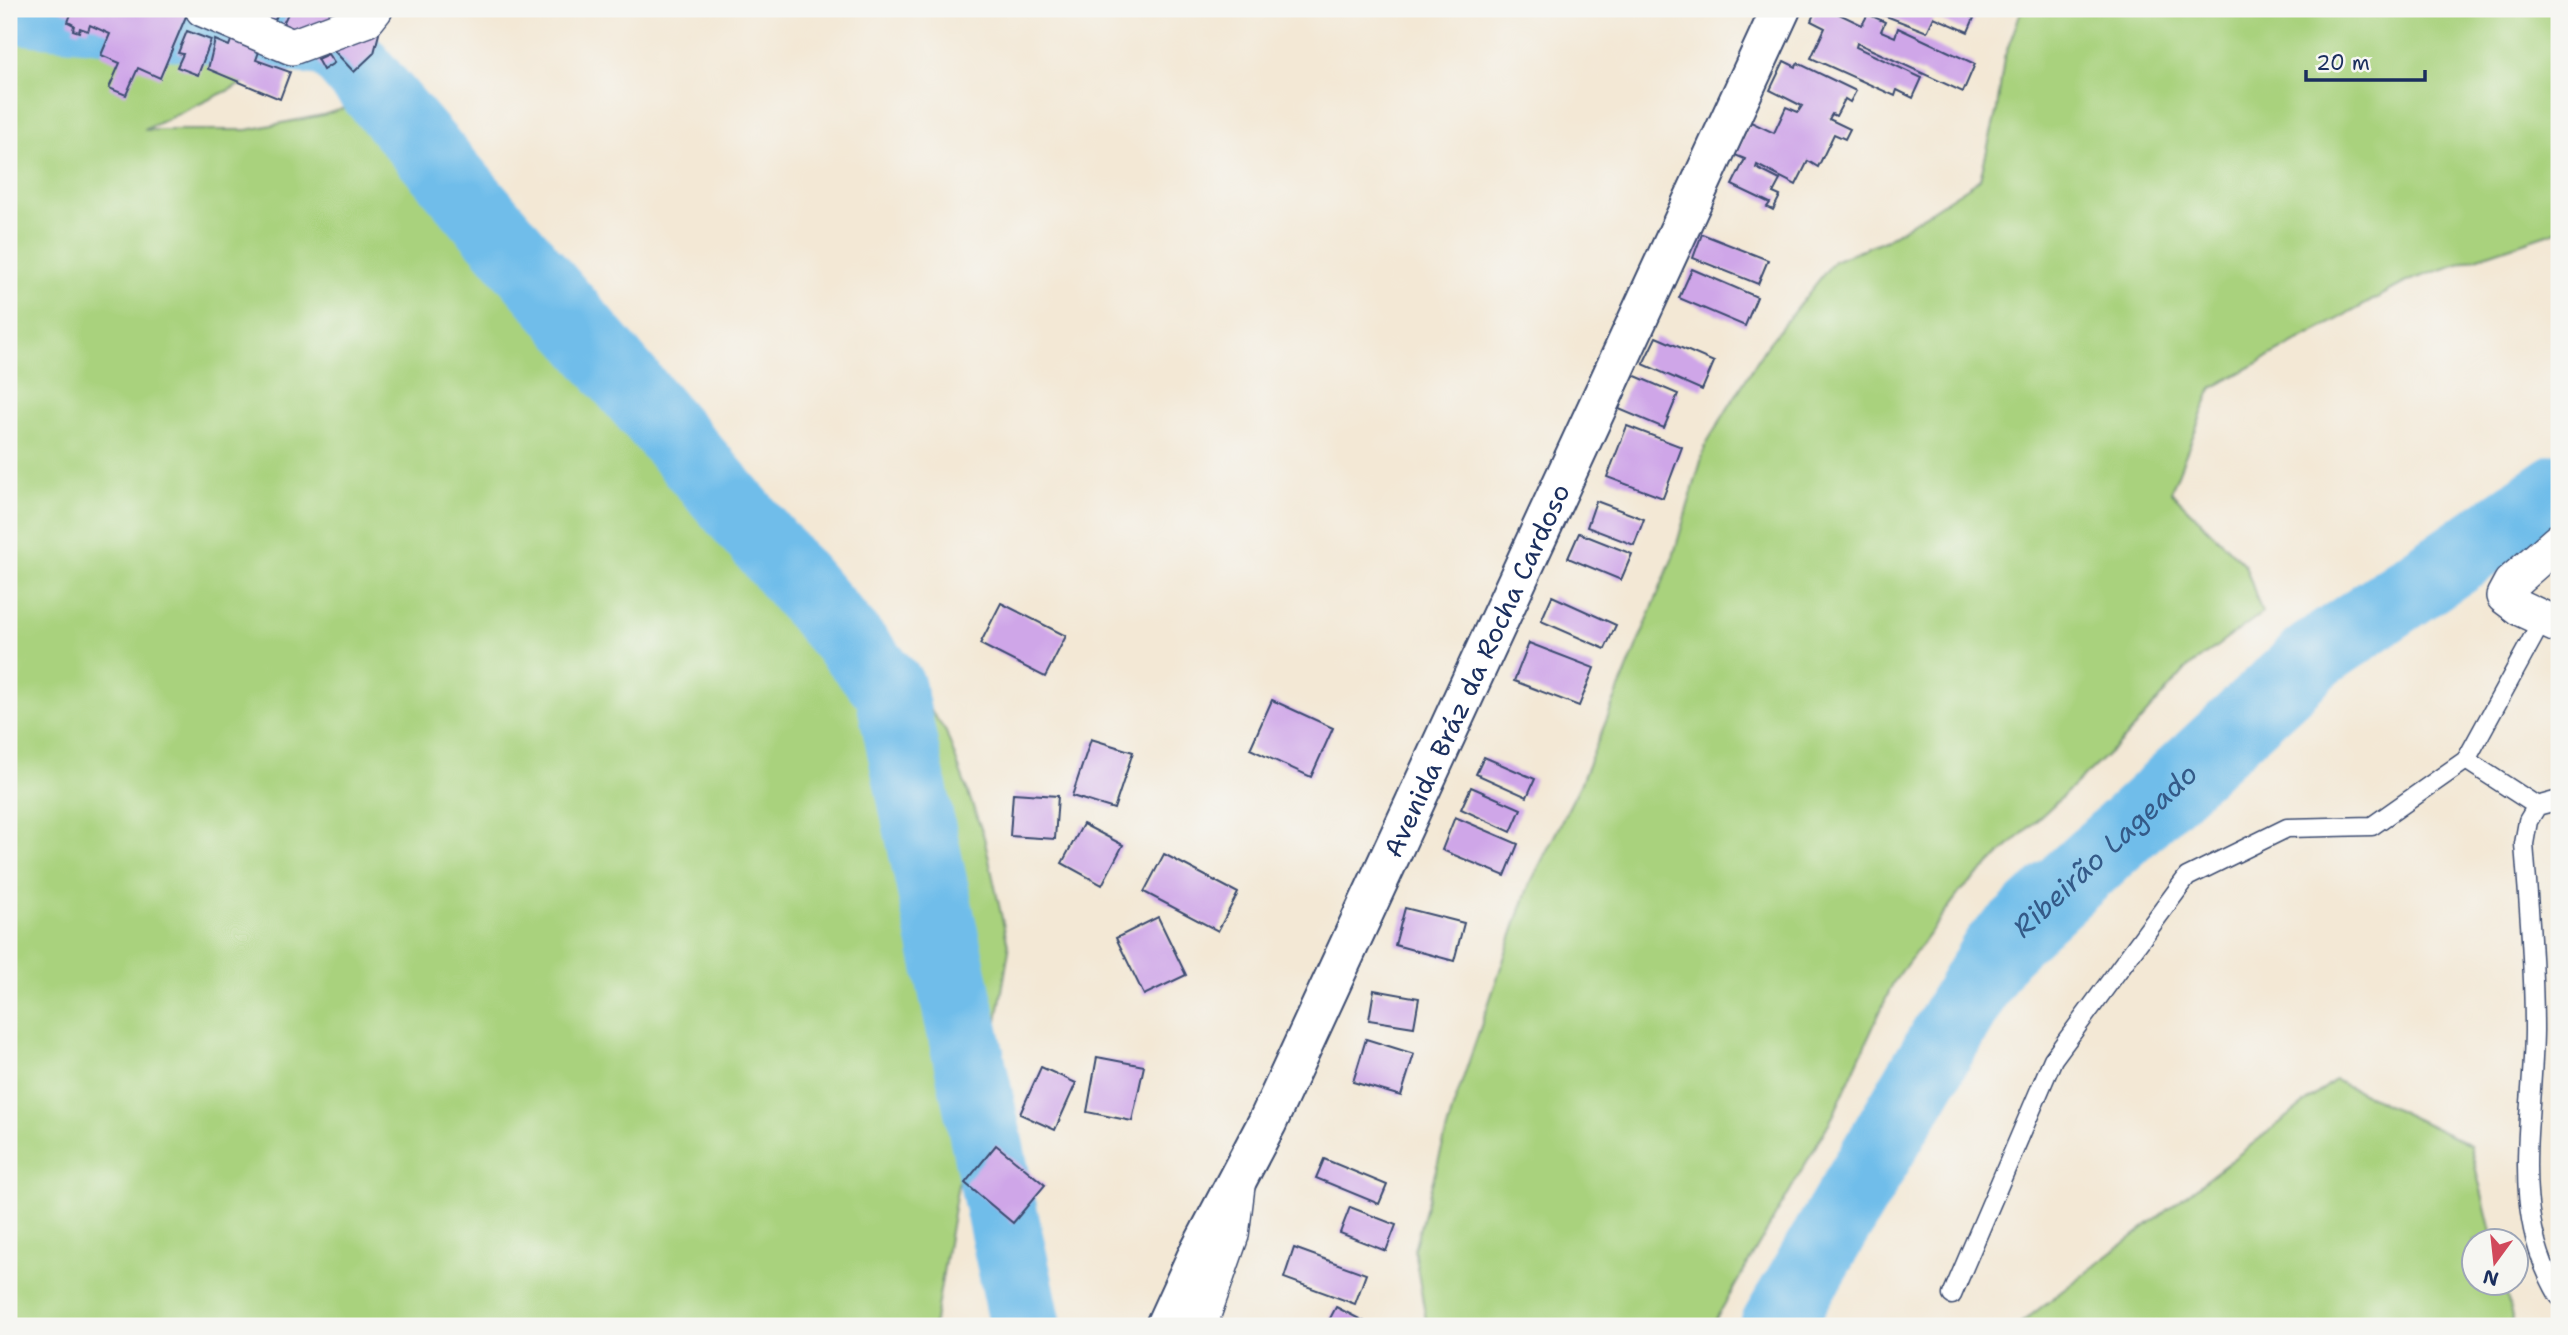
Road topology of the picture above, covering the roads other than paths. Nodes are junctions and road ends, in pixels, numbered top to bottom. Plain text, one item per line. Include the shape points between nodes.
1 (203, 9) edge
2 (375, 9) edge
3 (1780, 9) edge
4 (2559, 541) edge
5 (2551, 623) edge
6 (2466, 760) junction
7 (2559, 800) edge
8 (2537, 806) junction
9 (1237, 1180) junction
10 (1952, 1295) dead end
11 (2559, 1296) edge
12 (1165, 1326) edge
13 (1199, 1326) edge

1 - 2 street via 292,47 367,19
3 - 9 street, Avenida Bráz da Rocha Cardoso via 1421,793
4 - 5 street via 2511,583 2505,598
5 - 6 lane
6 - 8 lane
6 - 10 lane via 2372,826 2287,828 2187,877 2053,1059
7 - 8 lane
8 - 11 lane via 2528,821 2524,844 2534,983 2526,1157 2530,1228 2544,1270
9 - 12 street, Avenida Bráz da Rocha Cardoso
9 - 13 street via 1231,1235

